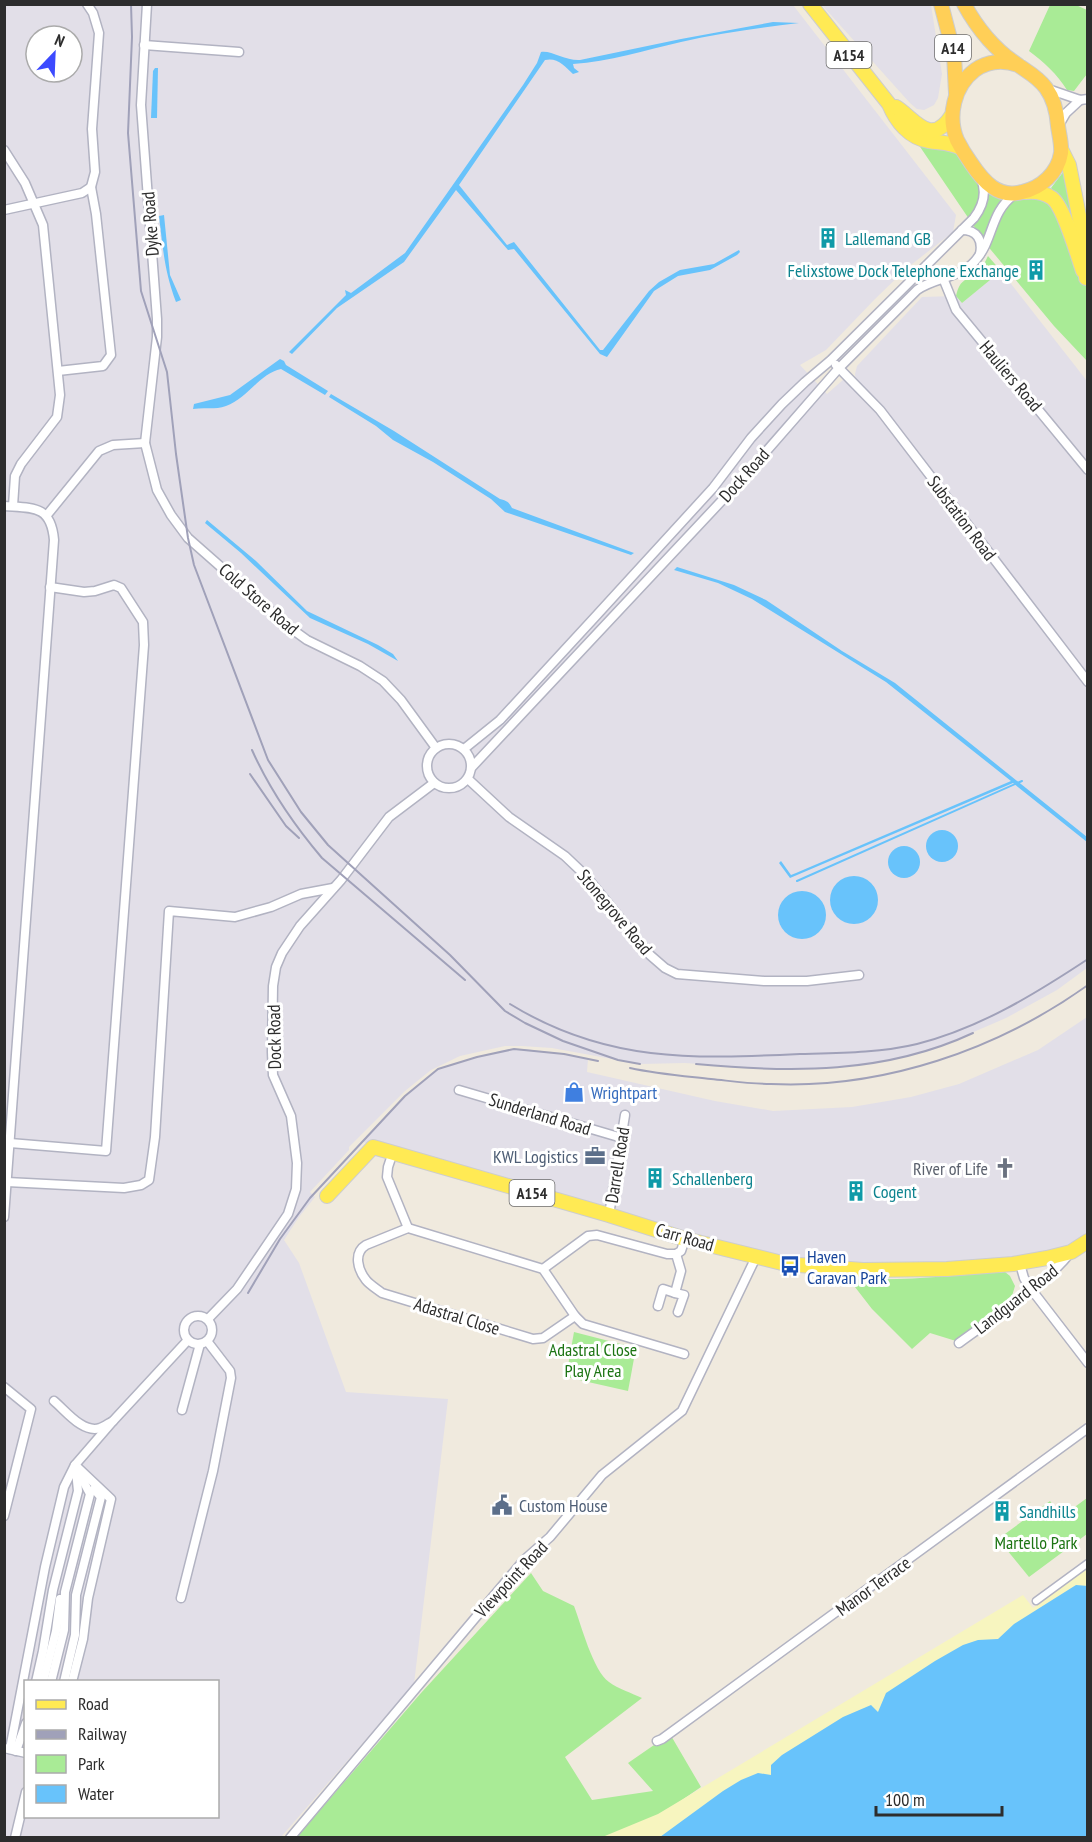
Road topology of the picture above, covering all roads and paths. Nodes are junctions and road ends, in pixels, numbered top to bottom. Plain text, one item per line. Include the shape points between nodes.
1 (87, 4) edge
2 (147, 4) edge
3 (810, 4) edge
4 (941, 4) edge
5 (963, 4) edge
6 (144, 45) junction
7 (239, 52) dead end
8 (1018, 66) junction
9 (1046, 88) junction
10 (956, 93) junction
11 (1084, 100) edge
12 (889, 104) junction
13 (952, 115) junction
14 (1058, 126) junction
15 (961, 148) junction
16 (4, 150) edge
17 (1062, 151) junction
18 (980, 177) junction
19 (90, 187) junction
20 (1020, 193) junction
21 (35, 203) junction
22 (4, 210) edge
23 (962, 230) junction
24 (980, 254) junction
25 (931, 260) junction
26 (941, 279) junction
27 (1087, 281) edge
28 (831, 360) junction
29 (839, 368) junction
30 (58, 371) junction
31 (145, 443) junction
32 (1088, 470) edge
33 (9, 506) edge
34 (47, 514) junction
35 (50, 587) junction
36 (1088, 681) edge
37 (436, 748) junction
38 (464, 749) junction
39 (472, 767) junction
40 (468, 779) junction
41 (434, 783) junction
42 (333, 888) junction
43 (859, 975) dead end
44 (459, 1090) dead end
45 (9, 1108) edge
46 (626, 1115) dead end
47 (622, 1138) junction
48 (10, 1143) junction
49 (393, 1152) junction
50 (7, 1182) junction
51 (327, 1196) dead end
52 (609, 1215) junction
53 (4, 1217) edge
54 (408, 1228) junction
55 (685, 1239) junction
56 (1088, 1241) edge
57 (1071, 1252) junction
58 (675, 1254) junction
59 (756, 1257) junction
60 (1020, 1264) junction
61 (543, 1269) junction
62 (1031, 1289) junction
63 (675, 1293) junction
64 (658, 1306) dead end
65 (678, 1312) dead end
66 (575, 1316) junction
67 (208, 1319) junction
68 (188, 1340) junction
69 (203, 1343) junction
70 (959, 1343) dead end
71 (684, 1354) dead end
72 (1088, 1363) edge
73 (4, 1387) edge
74 (54, 1401) dead end
75 (182, 1410) dead end
76 (113, 1421) junction
77 (1088, 1428) edge
78 (75, 1465) junction
79 (4, 1516) edge
80 (1088, 1563) edge
81 (181, 1598) dead end
82 (1035, 1601) dead end
83 (27, 1680) edge
84 (36, 1680) edge
85 (44, 1680) edge
86 (52, 1680) edge
87 (64, 1680) edge
88 (73, 1680) edge
89 (24, 1700) edge
90 (24, 1729) edge
91 (657, 1741) dead end
92 (16, 1751) edge
93 (24, 1800) edge
94 (15, 1838) edge
95 (290, 1838) edge

1 - 19 street via 99,33 92,129 95,172
2 - 6 street, Dyke Road
3 - 12 main road, A154
4 - 10 highway, A14 via 954,54
5 - 8 highway, A14 via 985,36
6 - 7 street
6 - 31 street, Dyke Road via 142,122 157,319
8 - 9 highway via 1028,70
8 - 10 highway via 1003,62 982,66
9 - 11 street
9 - 14 highway
10 - 13 highway
11 - 14 street via 1066,113
12 - 13 main road, A154 via 923,129 940,127
12 - 15 main road, A154 via 912,135
13 - 15 highway
14 - 17 highway
15 - 18 highway
16 - 21 street
17 - 20 highway via 1055,170 1038,187
17 - 27 main road via 1069,165 1086,252
18 - 20 highway via 996,190
18 - 23 street, Dock Road via 984,186 982,204
19 - 21 street via 82,193
19 - 30 street via 111,356 104,366
20 - 24 street, Dock Road via 1005,201 998,211
20 - 27 main road via 1036,191 1053,198
21 - 22 street
21 - 30 street via 43,225
23 - 24 street via 978,236
23 - 25 street, Dock Road
24 - 26 street, Dock Road via 965,269
25 - 26 street, Hauliers Road via 931,276
25 - 28 street, Dock Road
26 - 29 street, Dock Road via 918,290
26 - 32 street, Hauliers Road via 956,310
28 - 29 street, Substation Road
28 - 38 street, Dock Road via 782,404 713,488 500,720
29 - 36 street, Substation Road via 880,410
29 - 39 street, Dock Road via 743,478
30 - 33 street via 57,417 21,464
31 - 34 street via 113,445 99,451
31 - 37 street, Cold Store Road via 157,490 188,538 289,627 383,681
33 - 34 street
34 - 35 street via 54,540
35 - 45 street
35 - 48 street via 84,592 114,585 121,588 143,622 144,645 106,1151
37 - 38 street via 451,744
37 - 41 street via 428,759 427,770
38 - 39 street
39 - 40 street
40 - 41 street via 453,788
40 - 43 street, Stonegrove Road via 585,875 664,968 677,974 764,981
41 - 42 street, Dock Road via 389,817
42 - 50 street via 301,894 235,917 169,911 149,1180 124,1188
42 - 67 street, Dock Road via 282,953 273,986 273,1075 291,1116 296,1189 282,1223 237,1289
44 - 47 street, Sunderland Road
45 - 48 street
46 - 47 street, Darrell Road
47 - 52 street, Darrell Road
48 - 50 street
49 - 51 main road, Carr Road / A154 via 373,1147
49 - 52 main road, Carr Road / A154
49 - 54 street via 387,1177
50 - 53 street
52 - 55 main road, Carr Road / A154
54 - 61 street
54 - 66 street, Adastral Close via 366,1245 357,1254 366,1279 382,1293 533,1339 543,1338
55 - 58 street via 681,1251
55 - 59 main road, Carr Road / A154
56 - 57 main road, A154
57 - 60 main road, Carr Road / A154
57 - 62 street, Landguard Road
58 - 61 street via 597,1234 588,1236
58 - 63 street via 681,1271
59 - 60 main road, Carr Road / A154 via 786,1264 863,1270
59 - 95 street, Viewpoint Road via 682,1412 593,1484 550,1537 524,1560
60 - 62 street
61 - 66 street
62 - 70 street, Landguard Road
62 - 72 street
63 - 64 street via 663,1289
63 - 65 street via 684,1295
66 - 71 street via 583,1324
67 - 68 street via 198,1315 189,1318 184,1327
67 - 69 street via 212,1334
68 - 69 street
68 - 76 street
69 - 75 street
69 - 81 street via 230,1371 231,1378 213,1471
73 - 79 street via 30,1409
74 - 76 street via 89,1429
76 - 78 street
77 - 91 street, Manor Terrace
78 - 83 street via 64,1487 45,1567
78 - 84 street via 78,1491 53,1590
78 - 85 street via 85,1492
78 - 86 street via 90,1494 65,1592 64,1630
78 - 87 street via 101,1497 76,1595 75,1635
78 - 88 street via 111,1499
80 - 82 street
89 - 92 street
90 - 92 street
93 - 94 street

